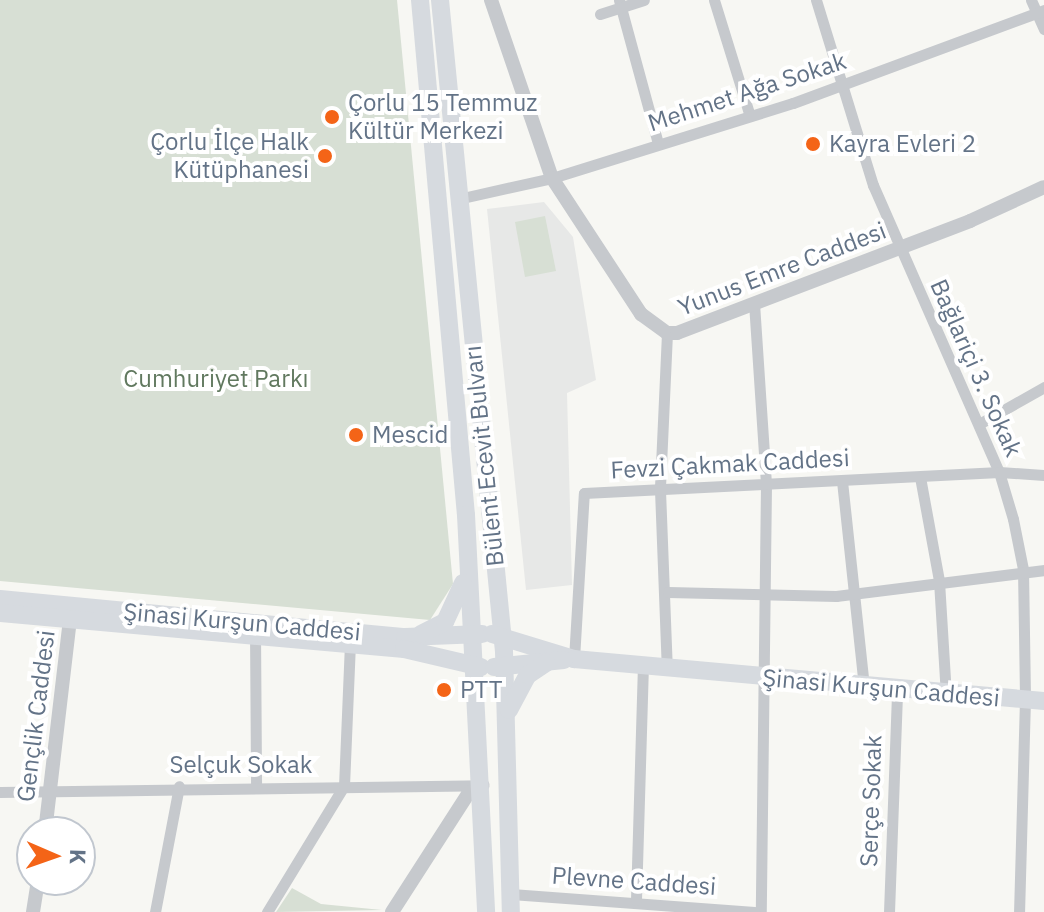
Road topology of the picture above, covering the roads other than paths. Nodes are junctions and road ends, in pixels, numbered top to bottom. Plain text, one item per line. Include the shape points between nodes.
1 (420, 0) edge
2 (440, 0) edge
3 (491, 0) edge
4 (644, 0) edge
5 (714, 0) edge
6 (816, 0) edge
7 (1031, 0) edge
8 (620, 4) edge
9 (1040, 11) edge
10 (600, 14) dead end
11 (1044, 29) edge
12 (839, 87) junction
13 (750, 116) junction
14 (658, 144) junction
15 (552, 178) junction
16 (1044, 187) edge
17 (458, 199) junction
18 (898, 248) junction
19 (754, 303) junction
20 (667, 333) junction
21 (1044, 387) edge
22 (979, 424) junction
23 (999, 472) junction
24 (1044, 475) edge
25 (920, 477) junction
26 (842, 481) junction
27 (766, 485) junction
28 (660, 490) junction
29 (468, 552) junction
30 (1023, 569) junction
31 (1044, 570) edge
32 (939, 581) junction
33 (497, 589) junction
34 (668, 592) junction
35 (854, 593) junction
36 (766, 594) junction
37 (0, 599) edge
38 (70, 612) junction
39 (0, 613) edge
40 (255, 629) junction
41 (350, 638) junction
42 (404, 643) junction
43 (487, 650) junction
44 (552, 657) junction
45 (574, 659) junction
46 (643, 666) junction
47 (667, 669) junction
48 (762, 678) junction
49 (864, 687) junction
50 (897, 692) junction
51 (946, 694) junction
52 (1035, 700) edge
53 (477, 705) junction
54 (504, 725) junction
55 (483, 785) junction
56 (179, 786) junction
57 (344, 786) junction
58 (256, 787) junction
59 (51, 791) junction
60 (0, 792) edge
61 (47, 816) edge
62 (636, 900) junction
63 (511, 903) edge
64 (155, 912) edge
65 (267, 912) edge
66 (392, 912) edge
67 (486, 912) edge
68 (754, 912) edge
69 (761, 912) edge
70 (889, 912) edge
71 (1019, 912) edge

1 - 29 main road, Bülent Ecevit Bulvarı
2 - 17 main road, Bülent Ecevit Bulvarı
3 - 15 street, Yunus Emre Caddesi
4 - 8 street
5 - 13 street
6 - 12 street, Bağlariçi 3. Sokak
7 - 9 street
8 - 10 street
8 - 14 street
9 - 11 street
9 - 12 street, Mehmet Ağa Sokak
12 - 13 street, Mehmet Ağa Sokak
12 - 18 street, Bağlariçi 3. Sokak
13 - 14 street, Mehmet Ağa Sokak
14 - 15 street, Mehmet Ağa Sokak
15 - 17 street, Mehmet Ağa Sokak
15 - 20 street, Yunus Emre Caddesi via 641,314
16 - 18 street, Yunus Emre Caddesi
17 - 33 main road, Bülent Ecevit Bulvarı
18 - 19 street, Yunus Emre Caddesi
18 - 22 street, Bağlariçi 3. Sokak
19 - 20 street, Yunus Emre Caddesi
19 - 27 street
20 - 28 street
21 - 22 street
22 - 23 street, Bağlariçi 3. Sokak
23 - 24 street, Fevzi Çakmak Caddesi
23 - 25 street, Fevzi Çakmak Caddesi
23 - 30 street, Bağlariçi 3. Sokak
25 - 26 street, Fevzi Çakmak Caddesi
25 - 32 street
26 - 27 street, Fevzi Çakmak Caddesi
26 - 35 street
27 - 28 street, Fevzi Çakmak Caddesi
27 - 36 street
28 - 34 street
28 - 45 street, Fevzi Çakmak Caddesi via 584,493
29 - 42 main road via 459,600 445,622
29 - 43 main road, Bülent Ecevit Bulvarı
30 - 31 street
30 - 32 street
30 - 52 street, Bağlariçi 3. Sokak
32 - 35 street
32 - 51 street
33 - 43 main road, Bülent Ecevit Bulvarı
33 - 44 main road via 514,623
34 - 36 street
34 - 47 street
35 - 36 street
35 - 49 street
36 - 48 street
37 - 38 main road, Şinasi Kurşun Caddesi
38 - 39 main road, Şinasi Kurşun Caddesi
38 - 40 main road, Şinasi Kurşun Caddesi
38 - 59 street, Gençlik Caddesi
40 - 41 main road, Şinasi Kurşun Caddesi
40 - 58 street
41 - 42 main road, Şinasi Kurşun Caddesi
41 - 57 street
42 - 43 main road, Şinasi Kurşun Caddesi
42 - 43 main road, Şinasi Kurşun Caddesi
42 - 53 main road via 453,667 468,683
43 - 44 main road, Şinasi Kurşun Caddesi
43 - 44 main road, Şinasi Kurşun Caddesi
43 - 53 main road, Bülent Ecevit Bulvarı
43 - 54 main road, Bülent Ecevit Bulvarı
44 - 45 main road, Şinasi Kurşun Caddesi
44 - 54 main road via 519,687
45 - 46 main road, Şinasi Kurşun Caddesi
46 - 47 main road, Şinasi Kurşun Caddesi
46 - 62 street
47 - 48 main road, Şinasi Kurşun Caddesi
48 - 49 main road, Şinasi Kurşun Caddesi
48 - 69 street
49 - 50 main road, Şinasi Kurşun Caddesi
50 - 51 main road, Şinasi Kurşun Caddesi
50 - 70 street, Serçe Sokak
51 - 52 main road, Şinasi Kurşun Caddesi
52 - 71 street, Bağlariçi 3. Sokak
53 - 55 main road, Bülent Ecevit Bulvarı
54 - 63 main road, Bülent Ecevit Bulvarı
55 - 57 street, Selçuk Sokak
55 - 66 street via 468,794
55 - 67 main road, Bülent Ecevit Bulvarı
56 - 58 street, Selçuk Sokak
56 - 59 street, Selçuk Sokak
56 - 64 street
57 - 58 street, Selçuk Sokak
57 - 65 street
59 - 60 street, Selçuk Sokak
59 - 61 street, Gençlik Caddesi
62 - 63 street, Plevne Caddesi
62 - 68 street, Plevne Caddesi

